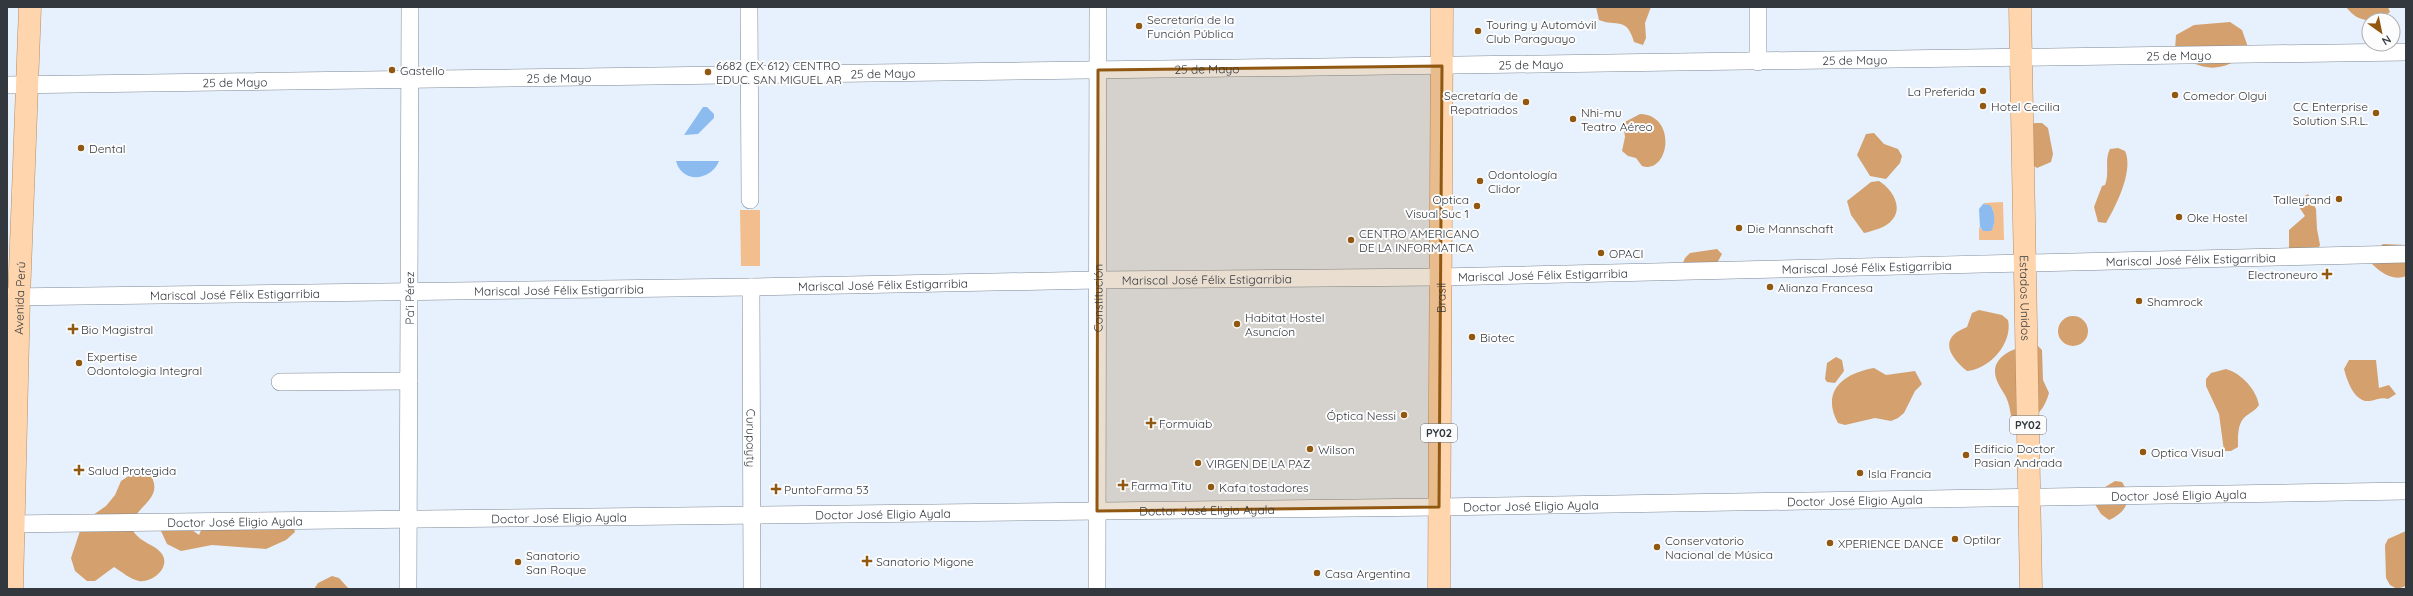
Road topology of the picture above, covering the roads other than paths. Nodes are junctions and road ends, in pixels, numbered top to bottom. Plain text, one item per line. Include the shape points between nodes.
1 (30, 7) edge
2 (410, 7) edge
3 (749, 7) edge
4 (1098, 7) edge
5 (1442, 7) edge
6 (1758, 7) edge
7 (2020, 7) edge
8 (2406, 52) edge
9 (2021, 58) junction
10 (1758, 62) junction
11 (1442, 66) junction
12 (1098, 70) junction
13 (751, 75) junction
14 (410, 79) junction
15 (17, 84) edge
16 (750, 200) dead end
17 (2406, 254) edge
18 (2024, 261) junction
19 (1440, 277) junction
20 (1097, 280) junction
21 (751, 287) junction
22 (409, 290) junction
23 (13, 297) edge
24 (409, 381) junction
25 (280, 382) dead end
26 (2406, 491) edge
27 (2029, 496) junction
28 (1439, 507) junction
29 (1097, 511) junction
30 (752, 515) junction
31 (409, 519) junction
32 (10, 524) edge
33 (12, 589) edge
34 (408, 589) edge
35 (752, 589) edge
36 (1097, 589) edge
37 (1439, 589) edge
38 (2031, 589) edge

1 - 15 main road, Avenida Perú
2 - 14 street, Pa'i Pérez
3 - 13 street
4 - 12 street, Constitución
5 - 11 main road, Brasil / PY02
6 - 10 street
7 - 9 main road, Estados Unidos / PY02
8 - 9 street, 25 de Mayo
9 - 10 street, 25 de Mayo
9 - 18 main road, Estados Unidos / PY02
10 - 11 street, 25 de Mayo
11 - 12 street, 25 de Mayo
11 - 19 main road, Brasil / PY02
12 - 13 street, 25 de Mayo
12 - 20 street, Constitución
13 - 14 street, 25 de Mayo
13 - 16 street
14 - 15 street, 25 de Mayo
14 - 22 street, Pa'i Pérez
15 - 23 main road, Avenida Perú
17 - 18 street, Mariscal José Félix Estigarribia
18 - 19 street, Mariscal José Félix Estigarribia
18 - 27 main road, Estados Unidos / PY02
19 - 20 street, Mariscal José Félix Estigarribia
19 - 28 main road, Brasil / PY02
20 - 21 street, Mariscal José Félix Estigarribia
20 - 29 street, Constitución
21 - 22 street, Mariscal José Félix Estigarribia
21 - 30 street, Curupayty
22 - 23 street, Mariscal José Félix Estigarribia
22 - 24 street, Pa'i Pérez
23 - 32 main road, Avenida Perú
24 - 25 street
24 - 31 street, Pa'i Pérez
26 - 27 street, Doctor José Eligio Ayala
27 - 28 street, Doctor José Eligio Ayala
27 - 38 main road, Estados Unidos / PY02
28 - 29 street, Doctor José Eligio Ayala
28 - 37 main road, Brasil / PY02
29 - 30 street, Doctor José Eligio Ayala
29 - 36 street, Constitución
30 - 31 street, Doctor José Eligio Ayala
30 - 35 street, Curupayty
31 - 32 street, Doctor José Eligio Ayala
31 - 34 street, Pa'i Pérez
32 - 33 main road, Avenida Perú

